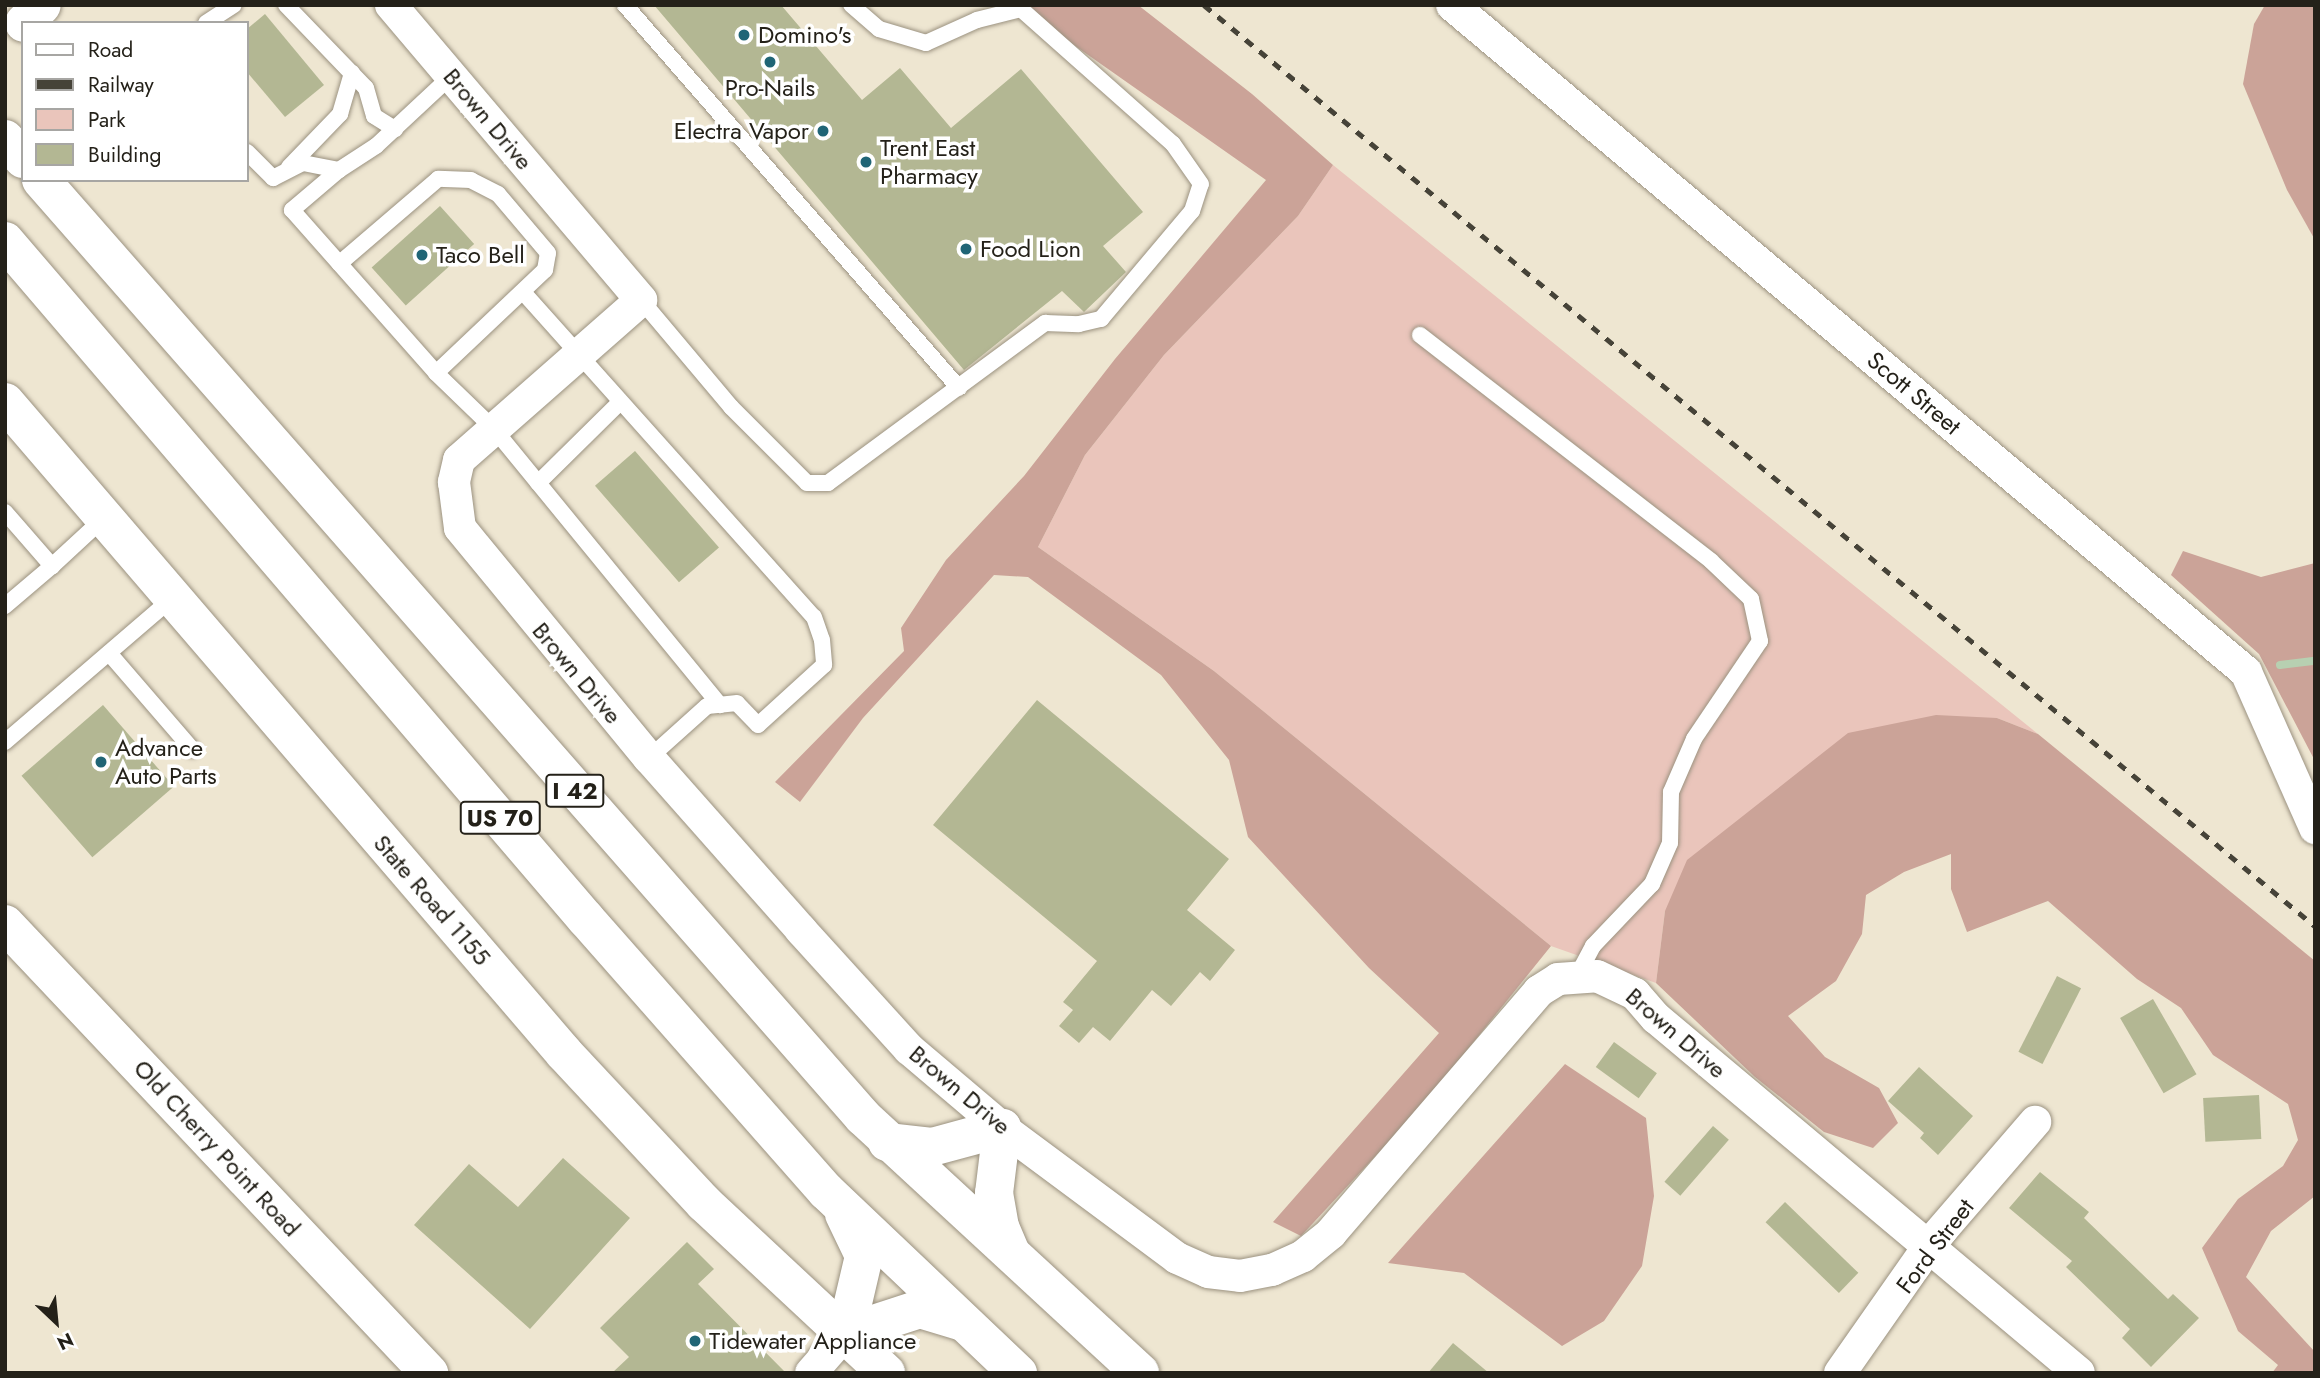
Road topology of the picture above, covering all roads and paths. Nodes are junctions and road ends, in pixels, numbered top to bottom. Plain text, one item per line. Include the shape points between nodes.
1 (234, 5) edge
2 (286, 5) edge
3 (391, 5) edge
4 (625, 5) edge
5 (851, 5) edge
6 (1452, 5) edge
7 (209, 21) edge
8 (352, 73) junction
9 (451, 76) junction
10 (395, 129) junction
11 (5, 139) edge
12 (248, 153) edge
13 (21, 157) edge
14 (339, 170) junction
15 (286, 171) junction
16 (43, 182) edge
17 (5, 241) edge
18 (339, 264) junction
19 (523, 292) junction
20 (640, 300) junction
21 (1420, 335) dead end
22 (578, 355) junction
23 (436, 373) junction
24 (959, 388) junction
25 (5, 402) edge
26 (620, 402) junction
27 (494, 429) junction
28 (538, 484) junction
29 (5, 512) edge
30 (103, 519) junction
31 (52, 566) junction
32 (171, 598) junction
33 (5, 606) edge
34 (109, 653) junction
35 (720, 705) junction
36 (5, 743) edge
37 (192, 749) dead end
38 (649, 758) junction
39 (2315, 828) edge
40 (5, 924) edge
41 (1578, 974) junction
42 (2035, 1122) dead end
43 (1002, 1128) junction
44 (887, 1142) junction
45 (826, 1191) junction
46 (1929, 1246) junction
47 (1013, 1258) junction
48 (968, 1324) junction
49 (846, 1334) junction
50 (429, 1373) edge
51 (811, 1373) edge
52 (886, 1373) edge
53 (1018, 1373) edge
54 (1140, 1373) edge
55 (1840, 1373) edge
56 (2079, 1373) edge

1 - 7 lane
2 - 8 lane
3 - 9 street, Brown Drive
4 - 24 lane
5 - 24 lane via 879,29 926,43 976,20 1021,9 1174,144 1201,184 1192,211 1101,319 1045,323
6 - 39 street, Scott Street via 2246,671
8 - 10 lane via 366,89 374,116
8 - 15 lane via 340,114
9 - 10 lane
9 - 20 street, Brown Drive
10 - 14 lane
11 - 13 main road
12 - 15 lane via 273,178
14 - 15 lane via 303,163
14 - 18 lane via 292,210
16 - 44 main road, I 42 via 203,370
17 - 45 main road, US 70 via 586,919
18 - 19 lane via 438,179 471,180 498,194 548,253 545,271
18 - 23 lane
19 - 22 lane
19 - 23 lane
20 - 22 street, Brown Drive
20 - 24 lane via 732,407 807,483 828,483
21 - 41 lane via 1711,561 1751,598 1760,641 1694,740 1671,792 1670,843 1652,884 1593,946
22 - 26 lane
22 - 27 street, Brown Drive
23 - 27 lane
25 - 30 main road, State Road 1155
26 - 28 lane
26 - 35 lane via 814,617 822,640 824,665 758,725 737,703
27 - 28 lane
27 - 38 street, Brown Drive via 459,460 454,505 460,528
28 - 35 lane
29 - 31 lane
30 - 31 lane
30 - 32 main road, State Road 1155
31 - 33 lane
32 - 34 lane
32 - 49 main road, State Road 1155 via 564,1053 704,1203
34 - 36 lane
34 - 37 lane
35 - 38 lane via 707,706
38 - 43 street, Brown Drive via 909,1049
40 - 50 main road, Old Cherry Point Road
41 - 43 street, Brown Drive via 1558,979 1521,1009 1348,1215 1303,1256 1272,1270 1229,1275 1208,1272 1177,1258
41 - 46 street, Brown Drive via 1615,982 1635,994 1656,1018
42 - 46 street, Ford Street
43 - 44 main road via 932,1147
43 - 47 main road via 995,1202
44 - 47 main road, I 42
45 - 48 main road, US 70
45 - 49 main road via 849,1220 864,1256
46 - 55 street, Ford Street
46 - 56 street, Brown Drive
47 - 54 main road, I 42
48 - 49 main road via 920,1309
48 - 53 main road, US 70
49 - 51 street
49 - 52 main road, State Road 1155

